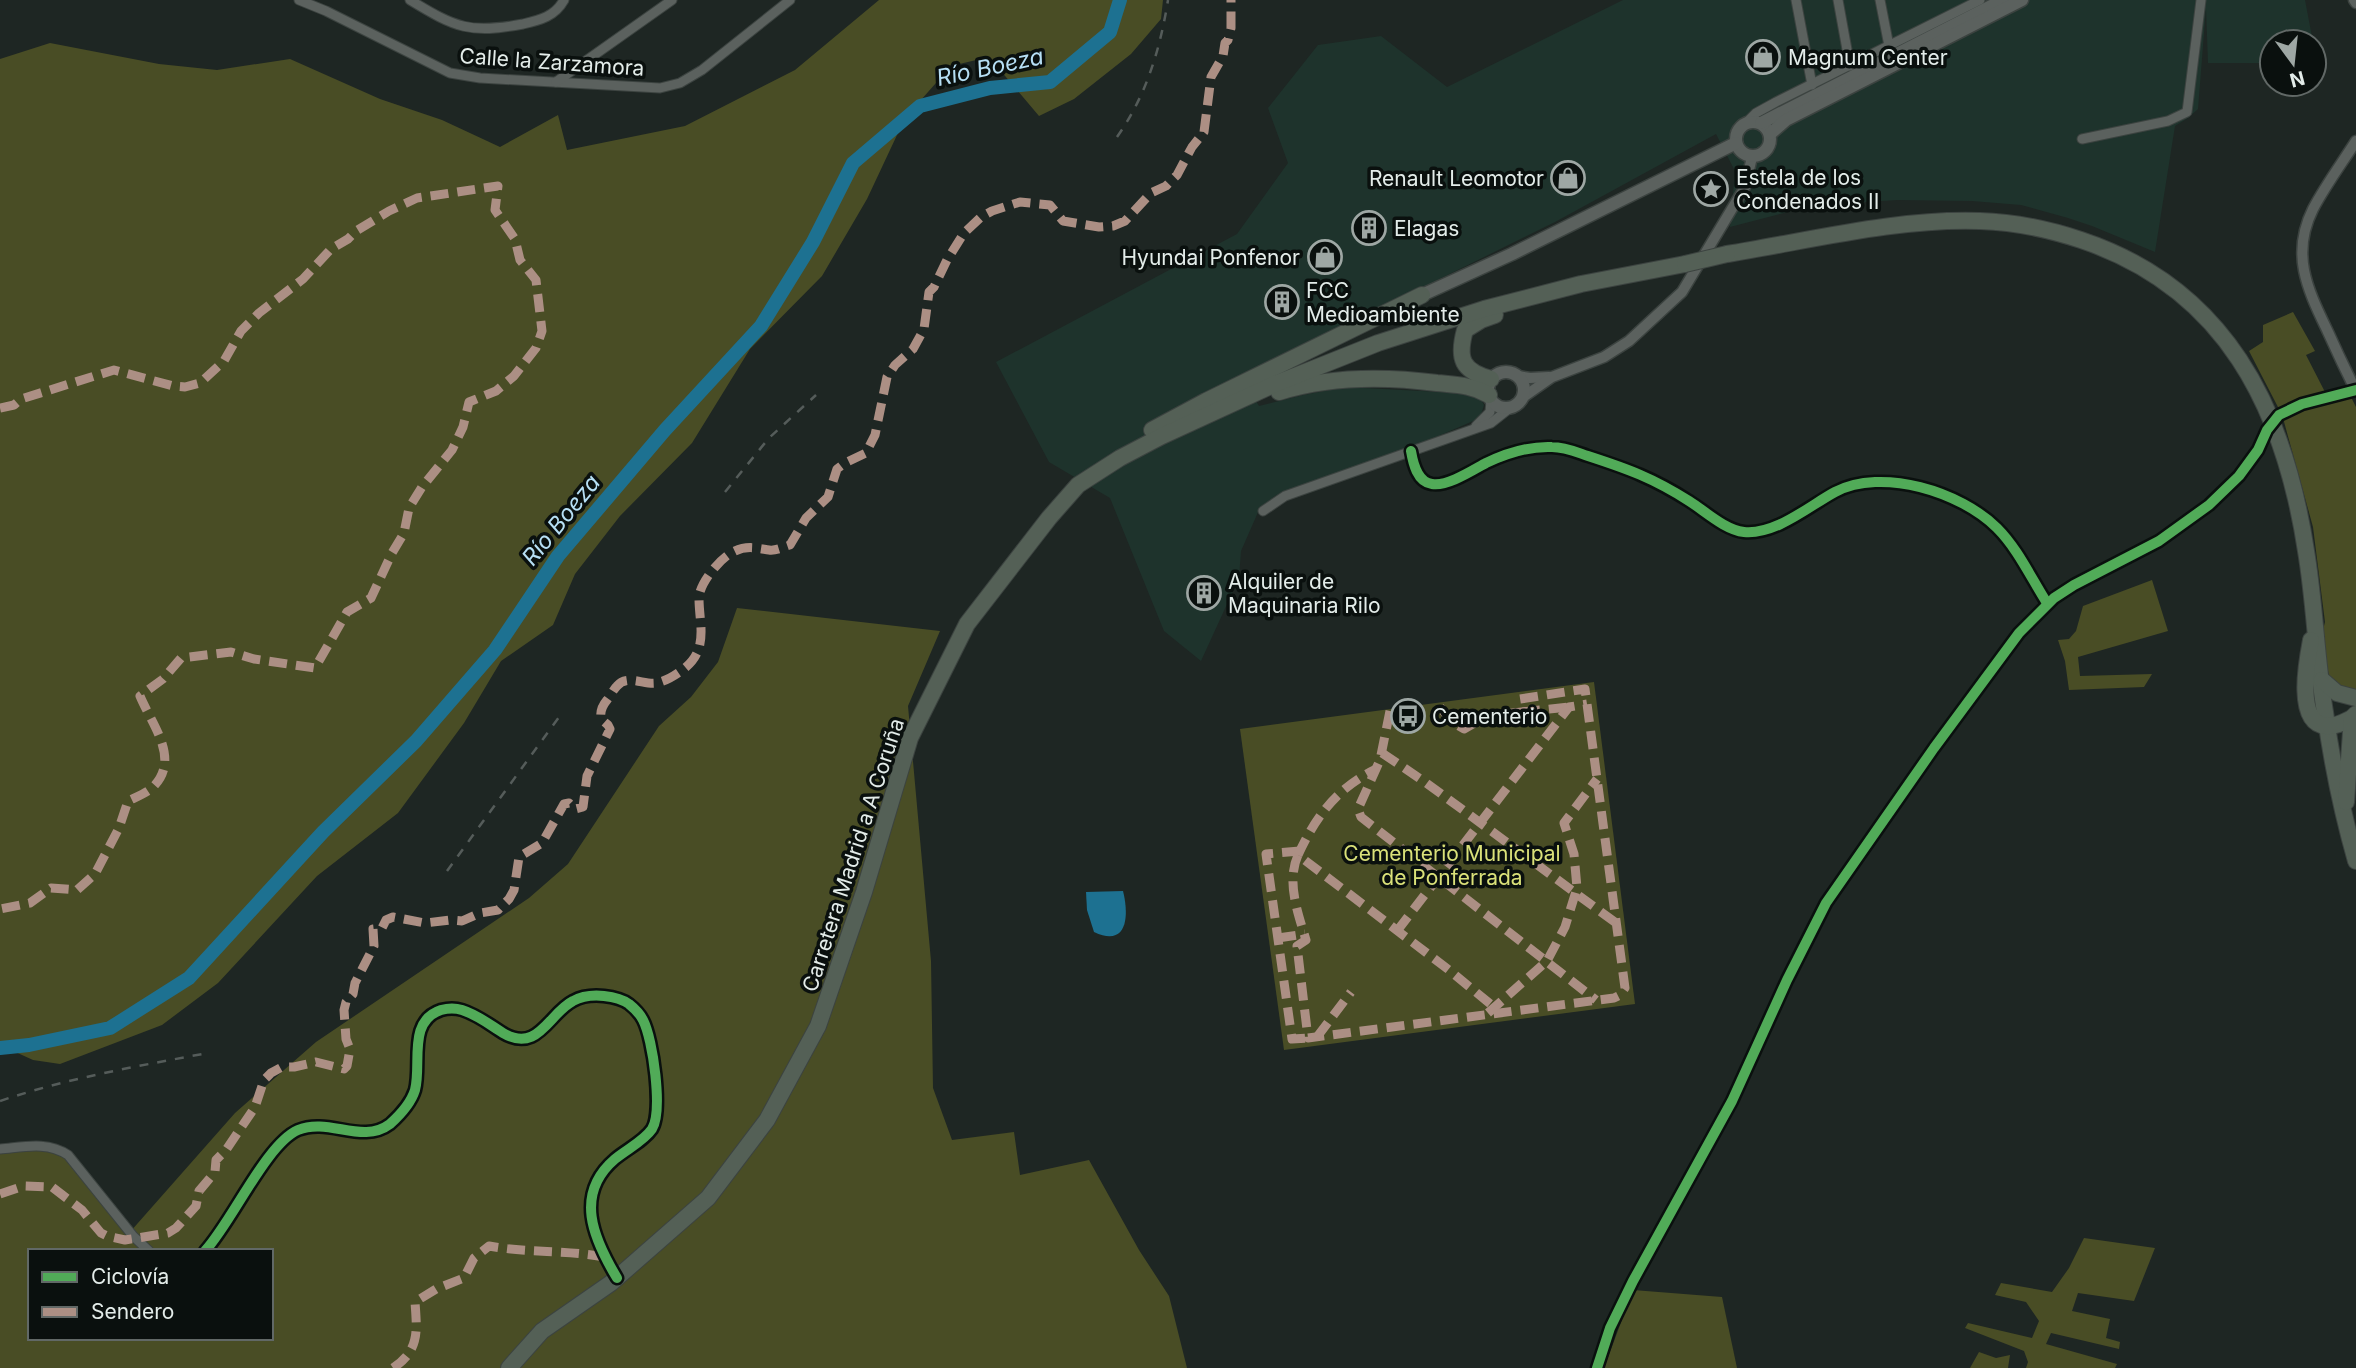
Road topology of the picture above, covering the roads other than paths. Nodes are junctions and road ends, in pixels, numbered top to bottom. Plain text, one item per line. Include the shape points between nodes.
1 (299, 0) edge
2 (410, 0) edge
3 (564, 0) edge
4 (672, 0) edge
5 (790, 0) edge
6 (1796, 0) edge
7 (1838, 0) edge
8 (1880, 0) edge
9 (1980, 0) edge
10 (2003, 0) edge
11 (2022, 0) edge
12 (2200, 0) edge
13 (1889, 46) junction
14 (1850, 66) junction
15 (556, 82) junction
16 (1812, 85) junction
17 (1746, 123) junction
18 (1761, 123) junction
19 (1770, 134) junction
20 (2082, 139) dead end
21 (2356, 141) edge
22 (1736, 143) junction
23 (1752, 157) junction
24 (1611, 278) junction
25 (1422, 295) joint
26 (1518, 376) junction
27 (1552, 377) junction
28 (2356, 390) edge
29 (1491, 392) junction
30 (1522, 398) junction
31 (1510, 408) junction
32 (2279, 415) dead end
33 (1475, 428) junction
34 (2267, 430) dead end
35 (1162, 436) junction
36 (1411, 451) junction
37 (1078, 485) junction
38 (1263, 511) dead end
39 (2047, 603) junction
40 (2314, 621) junction
41 (2322, 680) junction
42 (2354, 707) edge
43 (2324, 710) junction
44 (2327, 727) junction
45 (2345, 822) junction
46 (2356, 861) edge
47 (0, 1149) edge
48 (147, 1249) edge
49 (207, 1249) edge
50 (617, 1278) junction
51 (509, 1368) edge
52 (1597, 1368) edge

1 - 15 street, Calle la Zarzamora via 450,73
2 - 3 street via 453,23 491,30 542,20
4 - 15 street
5 - 15 street, Calle la Zarzamora via 680,83 660,88
6 - 16 street
7 - 14 street
8 - 13 street
9 - 13 street
10 - 18 main road
11 - 19 main road via 1786,120
12 - 20 street via 2188,112 2168,121
13 - 14 street
14 - 16 street
16 - 17 street via 1756,113
17 - 18 main road
17 - 22 main road via 1738,131
18 - 19 main road
19 - 23 main road via 1768,148
21 - 28 street via 2313,209 2302,253 2309,293
22 - 23 main road
22 - 25 main road
23 - 27 street via 1745,187 1682,292 1629,341 1604,357
24 - 29 highway via 1481,320 1465,330 1460,348 1464,365
24 - 35 highway, Carretera Madrid a A Coruña via 1484,309 1378,343
24 - 40 highway, Carretera Madrid a A Coruña, bridge via 1916,223 1980,221 2044,228 2112,251 2167,281 2201,311 2253,381 2293,481
25 - 37 highway via 1129,442
26 - 27 street
26 - 29 main road via 1501,372
26 - 30 main road via 1524,384
27 - 30 street
28 - 32 street
29 - 31 main road via 1503,408
29 - 33 street via 1489,412
29 - 35 highway via 1421,381 1350,378 1296,387
30 - 31 main road
31 - 33 street via 1491,423
33 - 36 street
34 - 39 street via 2239,476 2209,505 2159,541
35 - 37 highway, Carretera Madrid a A Coruña
36 - 38 street via 1285,496
36 - 39 street via 1417,472 1433,485 1525,449 1574,450 1654,480 1741,531 1766,529 1853,485 1907,483 1966,506 1998,528
37 - 50 highway, Carretera Madrid a A Coruña via 967,624 910,738 818,1026 767,1120 708,1198
39 - 52 street via 1934,748 1826,904 1732,1101 1633,1281
40 - 41 highway, Carretera Madrid a A Coruña
40 - 44 highway via 2305,705 2311,719
41 - 42 highway
41 - 43 highway, Carretera Madrid a A Coruña
42 - 43 highway
42 - 44 highway
42 - 45 highway
43 - 44 highway, Carretera Madrid a A Coruña
44 - 45 highway, Carretera Madrid a A Coruña
45 - 46 highway, Carretera Madrid a A Coruña
47 - 48 street via 41,1146 68,1155
49 - 50 street via 287,1137 317,1126 369,1133 400,1114 415,1091 419,1035 430,1016 459,1009 511,1037 523,1038 543,1030 570,1002 601,996 626,1003 643,1019 656,1091 654,1127 613,1161 593,1191 592,1223
50 - 51 highway, Carretera Madrid a A Coruña via 542,1331

